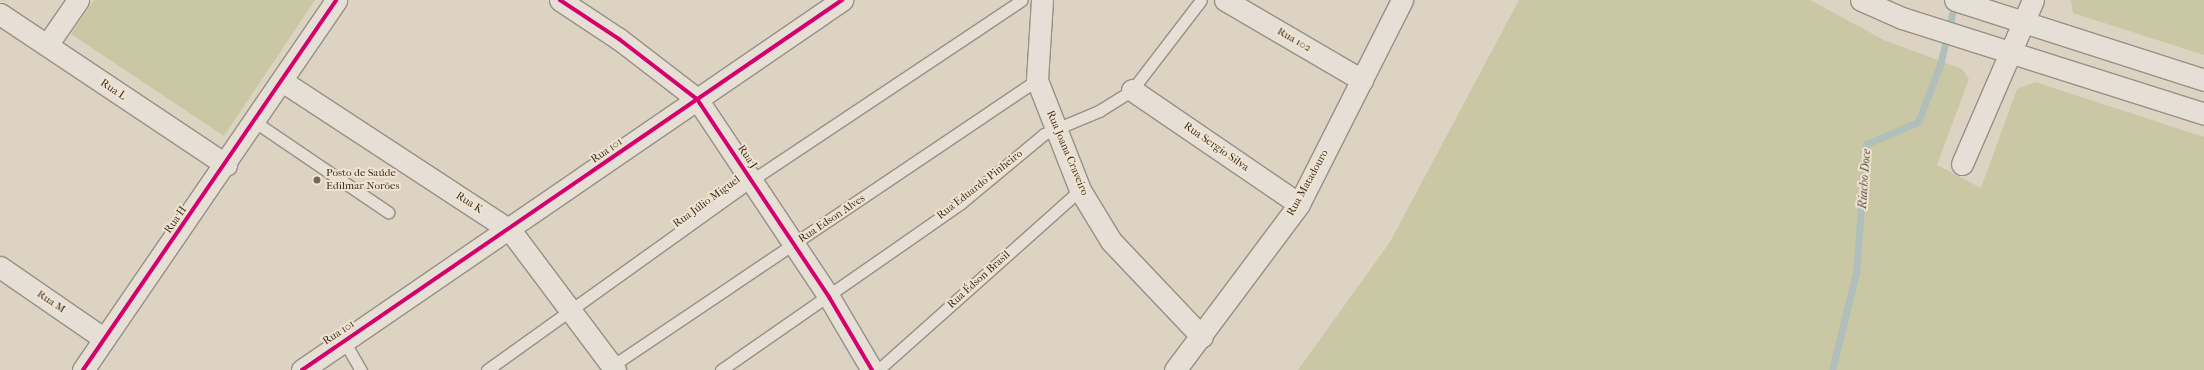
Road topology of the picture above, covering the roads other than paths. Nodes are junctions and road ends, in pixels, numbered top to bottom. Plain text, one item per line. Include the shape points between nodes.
1 (78, 0) edge
2 (336, 0) edge
3 (560, 0) edge
4 (842, 0) edge
5 (1022, 0) edge
6 (1042, 0) edge
7 (1201, 0) edge
8 (1225, 0) edge
9 (1402, 0) edge
10 (1861, 0) edge
11 (1955, 0) edge
12 (2033, 0) edge
13 (0, 14) edge
14 (2024, 22) junction
15 (47, 46) junction
16 (2010, 52) junction
17 (1037, 80) junction
18 (1362, 80) junction
19 (2204, 80) edge
20 (282, 81) junction
21 (1132, 90) junction
22 (697, 99) junction
23 (2204, 114) edge
24 (254, 122) junction
25 (1056, 129) junction
26 (1962, 164) dead end
27 (226, 165) junction
28 (752, 180) junction
29 (1080, 190) junction
30 (1299, 204) junction
31 (388, 212) dead end
32 (510, 230) junction
33 (793, 245) junction
34 (0, 267) edge
35 (829, 297) junction
36 (574, 311) junction
37 (1202, 337) junction
38 (103, 338) junction
39 (344, 341) junction
40 (611, 369) edge
41 (82, 370) edge
42 (302, 370) edge
43 (361, 370) edge
44 (487, 370) edge
45 (721, 370) edge
46 (872, 370) edge
47 (878, 370) edge
48 (1175, 370) edge

1 - 15 street
2 - 20 street, Rua H
3 - 22 street, Rua J via 619,39
4 - 22 street, Rua 101
5 - 28 lane, Rua Júlio Miguel
6 - 17 street, Rua Joana Craveiro
7 - 21 lane, Rua Eduardo Pinheiro
8 - 18 street, Rua 102
9 - 18 street, Rua Matadouro
10 - 16 street via 1921,24
11 - 14 street
12 - 14 street
13 - 15 street, Rua L
14 - 16 street
14 - 19 street
15 - 27 street, Rua L
16 - 23 street
16 - 26 street
17 - 25 street, Rua Joana Craveiro
17 - 33 lane, Rua Edson Alves
18 - 30 street, Rua Matadouro
20 - 24 street, Rua H
20 - 32 street, Rua K
21 - 25 lane, Rua Eduardo Pinheiro via 1099,111
21 - 30 street, Rua Sergio Silva
22 - 28 street, Rua J
22 - 32 street, Rua 101
24 - 27 street, Rua H
24 - 31 lane
25 - 29 street, Rua Joana Craveiro
25 - 35 lane, Rua Eduardo Pinheiro via 1044,134 961,203
27 - 38 street, Rua H
28 - 33 street, Rua J
28 - 36 lane, Rua Júlio Miguel
29 - 37 street, Rua Joana Craveiro via 1111,241
29 - 47 lane, Rua Édson Brasil
30 - 37 street, Rua Matadouro
32 - 36 street, Rua K
32 - 39 street, Rua 101
33 - 35 street, Rua J
33 - 40 lane, Rua Edson Alves
34 - 38 street, Rua M
35 - 45 lane, Rua Eduardo Pinheiro
35 - 46 street, Rua J
36 - 40 street, Rua K
36 - 44 lane, Rua Júlio Miguel
37 - 48 street, Rua Matadouro
38 - 41 street, Rua H
39 - 42 street, Rua 101
39 - 43 lane

